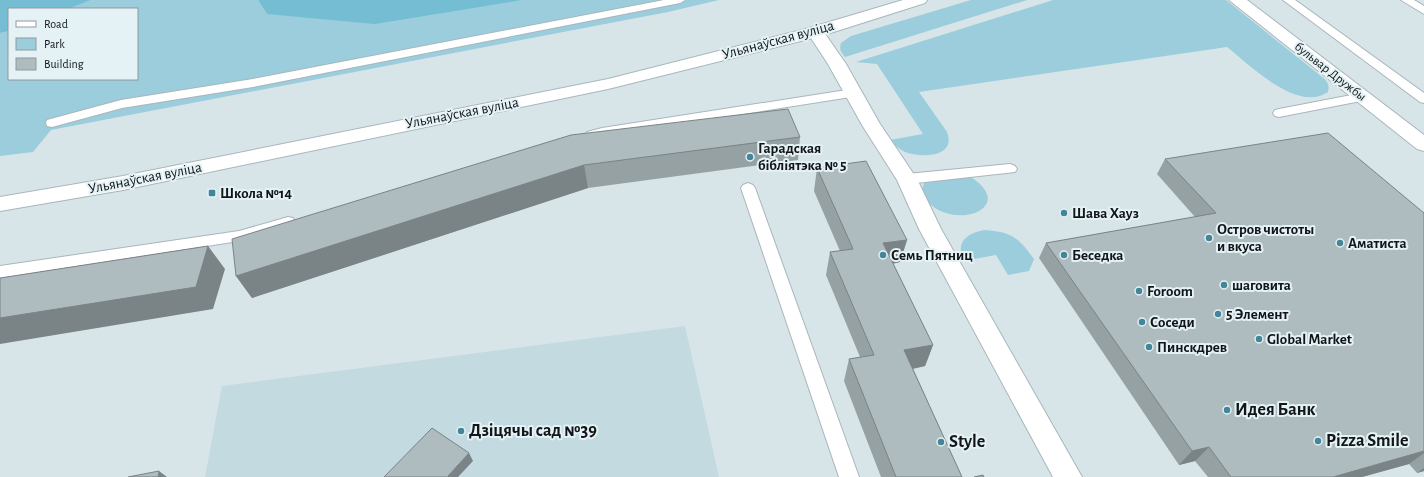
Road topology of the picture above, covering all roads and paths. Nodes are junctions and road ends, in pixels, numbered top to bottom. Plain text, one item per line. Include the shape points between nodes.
1 (680, 0) edge
2 (919, 0) edge
3 (1237, 0) edge
4 (1288, 0) edge
5 (1406, 0) edge
6 (1424, 11) edge
7 (815, 32) junction
8 (852, 93) junction
9 (1362, 97) junction
10 (1424, 100) edge
11 (1279, 113) dead end
12 (52, 123) dead end
13 (580, 138) edge
14 (1424, 145) edge
15 (1010, 169) dead end
16 (907, 178) junction
17 (748, 188) dead end
18 (0, 204) edge
19 (300, 218) edge
20 (0, 272) edge
21 (849, 477) edge
22 (1068, 477) edge

1 - 12 lane via 253,83 121,104
2 - 7 main road, Ульянаўская вуліца
3 - 9 main road, бульвар Дружбы
4 - 10 lane
5 - 6 lane
7 - 8 main road via 837,64
7 - 18 main road, Ульянаўская вуліца via 608,84 123,183
8 - 13 lane via 602,132
8 - 16 main road
9 - 11 lane
9 - 14 main road, бульвар Дружбы
15 - 16 lane
16 - 22 main road via 930,229
17 - 21 lane
19 - 20 lane via 239,236

